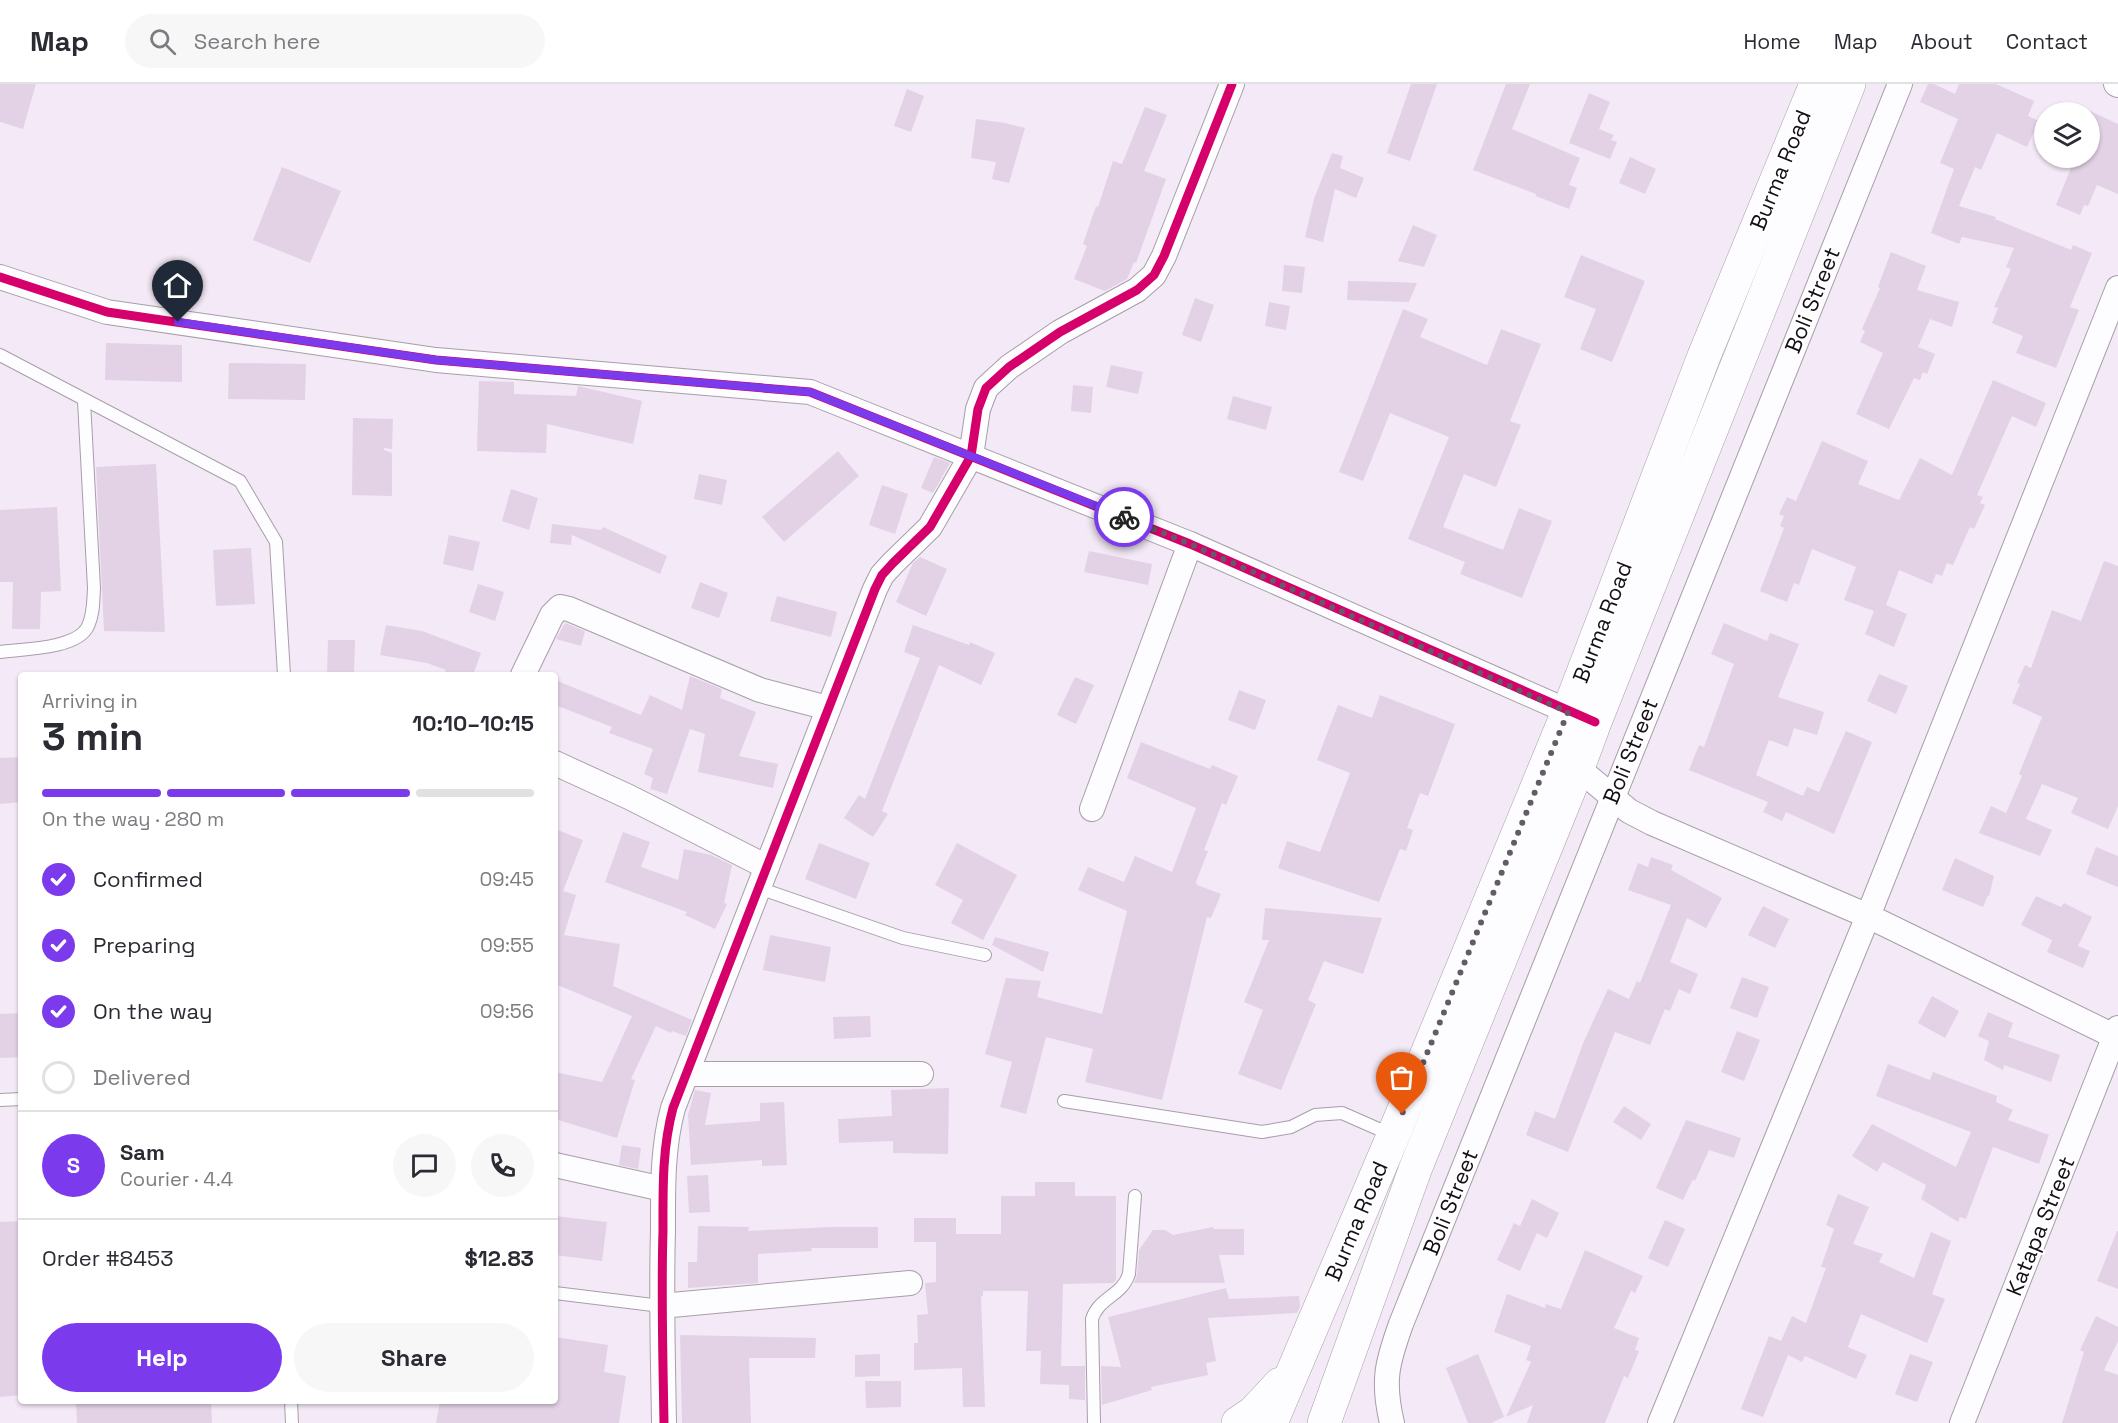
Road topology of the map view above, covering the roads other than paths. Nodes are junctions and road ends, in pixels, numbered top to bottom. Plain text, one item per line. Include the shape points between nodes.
1 (1232, 84) edge
2 (1816, 84) edge
3 (1849, 84) edge
4 (1900, 84) edge
5 (0, 277) edge
6 (2118, 288) edge
7 (0, 355) edge
8 (84, 401) junction
9 (971, 456) junction
10 (1190, 544) junction
11 (0, 652) edge
12 (285, 672) edge
13 (524, 672) edge
14 (828, 708) junction
15 (1581, 717) junction
16 (558, 764) edge
17 (1578, 768) junction
18 (1612, 797) junction
19 (1092, 809) dead end
20 (763, 877) junction
21 (1868, 916) junction
22 (985, 955) dead end
23 (2117, 1034) edge
24 (687, 1074) junction
25 (921, 1074) dead end
26 (18, 1099) edge
27 (0, 1100) edge
28 (1064, 1101) dead end
29 (1393, 1136) junction
30 (558, 1167) edge
31 (663, 1189) junction
32 (1135, 1196) dead end
33 (910, 1283) dead end
34 (558, 1293) edge
35 (661, 1306) junction
36 (1296, 1362) junction
37 (291, 1404) edge
38 (292, 1423) edge
39 (664, 1423) edge
40 (1094, 1423) edge
41 (1238, 1423) edge
42 (1271, 1423) edge
43 (1324, 1423) edge
44 (1392, 1423) edge
45 (1660, 1423) edge
46 (1962, 1423) edge

1 - 9 street via 1154,275 1137,290 1060,332 986,388 978,409
2 - 15 main road, Burma Road via 1704,356
3 - 15 main road, Burma Road
4 - 18 street, Boli Street
5 - 9 street via 107,312 436,360 810,392
6 - 21 street
7 - 8 lane
8 - 11 lane via 93,611 87,628 71,640 49,647
8 - 12 lane via 240,481 276,542
9 - 10 street
9 - 14 street via 930,527 882,575 874,589
10 - 15 street
10 - 19 street
13 - 14 street via 552,615 560,607 760,690
14 - 20 street
15 - 17 main road, Burma Road
15 - 29 main road, Burma Road
16 - 20 street via 629,797
17 - 18 street
17 - 43 main road, Burma Road via 1416,1167
18 - 21 street via 1652,823
18 - 44 street, Boli Street via 1390,1356 1385,1381
20 - 22 lane via 903,938
20 - 24 street
21 - 23 street
21 - 45 street
23 - 46 street, Katapa Street
24 - 25 street
24 - 31 street via 667,1133
26 - 27 lane
28 - 29 lane via 1262,1132 1291,1127 1315,1114 1341,1113
29 - 36 main road, Burma Road
30 - 31 street
31 - 35 street
32 - 40 lane via 1126,1284 1095,1309 1092,1319
33 - 35 street
34 - 35 lane
35 - 39 street
36 - 41 main road via 1276,1389
36 - 42 main road, Burma Road
37 - 38 lane

